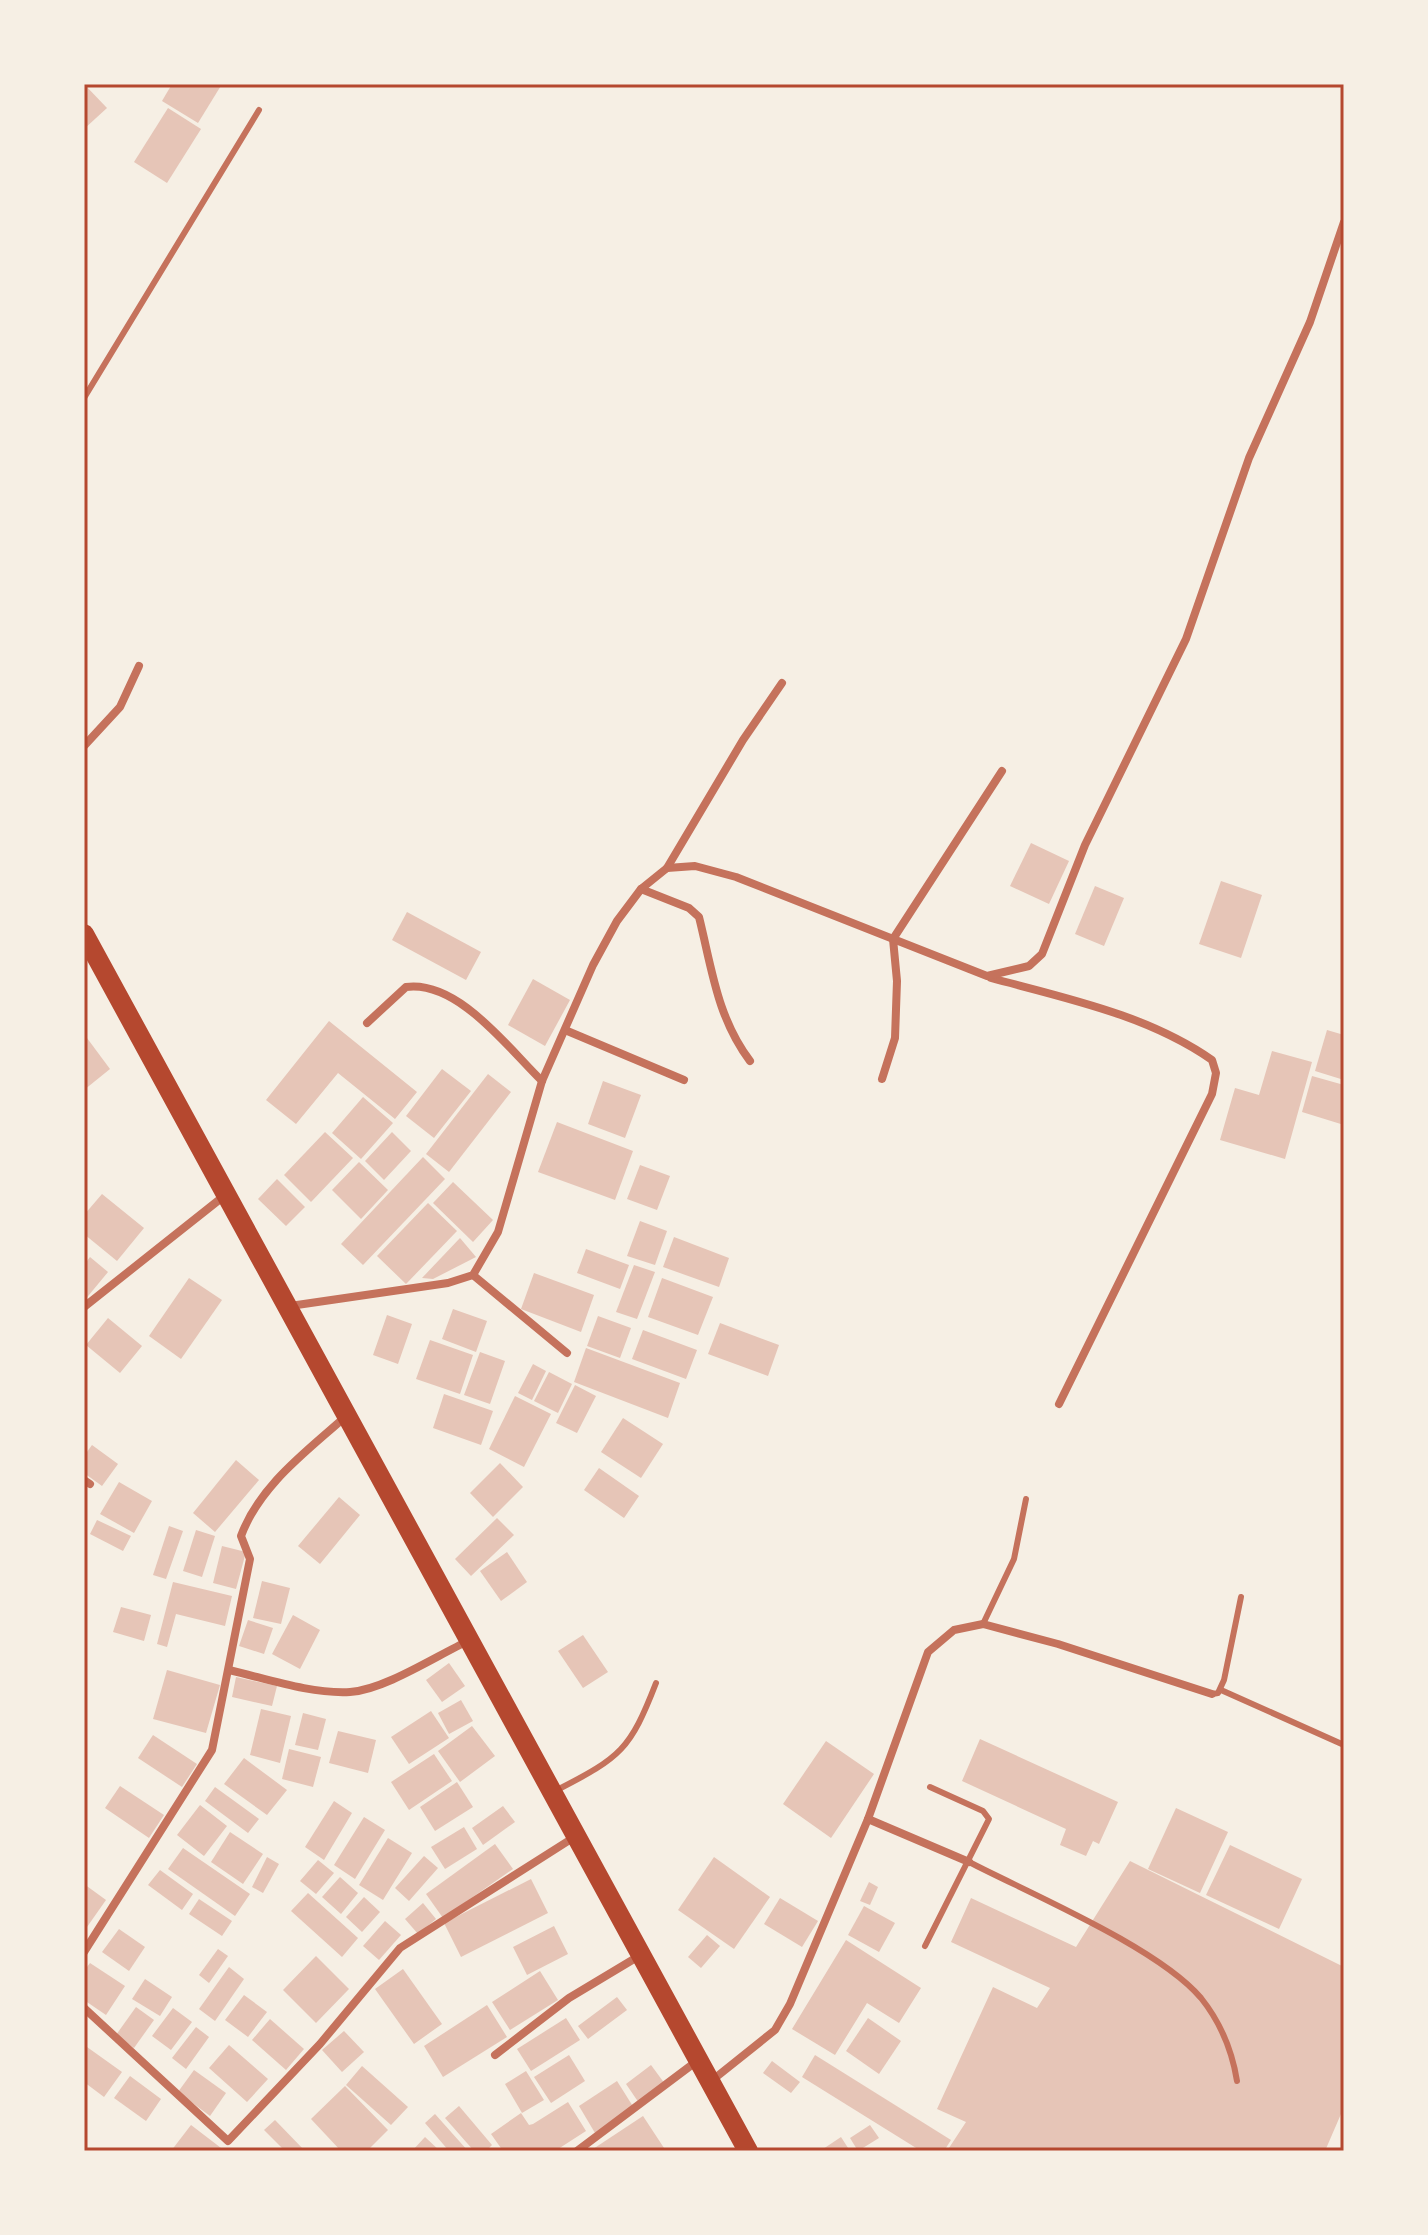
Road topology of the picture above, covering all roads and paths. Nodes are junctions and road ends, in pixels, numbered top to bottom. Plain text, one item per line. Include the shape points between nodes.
1 (259, 110) dead end
2 (1344, 222) edge
3 (84, 398) edge
4 (139, 666) dead end
5 (782, 683) dead end
6 (84, 746) edge
7 (1002, 771) dead end
8 (667, 868) junction
9 (641, 889) junction
10 (84, 934) edge
11 (893, 939) junction
12 (987, 976) junction
13 (367, 1023) dead end
14 (565, 1030) junction
15 (750, 1061) dead end
16 (882, 1079) dead end
17 (684, 1080) dead end
18 (542, 1081) junction
19 (224, 1195) junction
20 (473, 1275) junction
21 (285, 1306) junction
22 (84, 1307) edge
23 (567, 1353) dead end
24 (1059, 1404) dead end
25 (346, 1416) junction
26 (1026, 1499) dead end
27 (1241, 1597) dead end
28 (983, 1624) junction
29 (469, 1641) junction
30 (229, 1670) junction
31 (656, 1683) dead end
32 (1216, 1692) junction
33 (1344, 1745) edge
34 (930, 1787) dead end
35 (552, 1792) junction
36 (868, 1819) junction
37 (576, 1836) junction
38 (969, 1862) junction
39 (925, 1946) dead end
40 (84, 1952) edge
41 (640, 1955) junction
42 (84, 2008) edge
43 (495, 2055) dead end
44 (697, 2061) junction
45 (1237, 2081) dead end
46 (709, 2082) junction
47 (577, 2151) edge
48 (748, 2151) edge

1 - 3 lane
2 - 12 street via 1310,322 1249,458 1186,639 1104,803 1042,954 1029,966
4 - 6 street via 120,707
5 - 8 street
7 - 11 street
8 - 9 street
8 - 11 street via 695,866 736,877
9 - 14 street via 593,965
9 - 15 street via 699,917 717,997 732,1036
10 - 19 main road
11 - 12 street
11 - 16 street via 895,1038
12 - 24 street via 1175,1037 1212,1060 1216,1073 1212,1094
13 - 18 street via 406,987 429,987 474,1013
14 - 17 street
14 - 18 street
18 - 20 street via 498,1232
19 - 21 main road
19 - 22 street
20 - 21 street
20 - 23 street
21 - 25 main road
25 - 29 main road
25 - 30 street via 251,1510 241,1536 250,1559
26 - 28 lane via 1014,1559
27 - 32 lane
28 - 32 street
28 - 36 street via 954,1630 928,1652
29 - 30 street via 353,1692 317,1690
29 - 35 main road
30 - 40 street via 212,1750
31 - 35 lane via 626,1746 596,1770
32 - 33 lane
34 - 38 lane via 989,1815
35 - 37 main road
36 - 38 street
36 - 46 street via 809,1965 775,2030
37 - 41 main road
37 - 42 street via 400,1948 320,2044 228,2141
38 - 39 lane
38 - 45 lane via 1176,1974 1220,2026
41 - 43 street via 569,1998
41 - 44 main road
44 - 46 main road
44 - 47 street
46 - 48 main road

